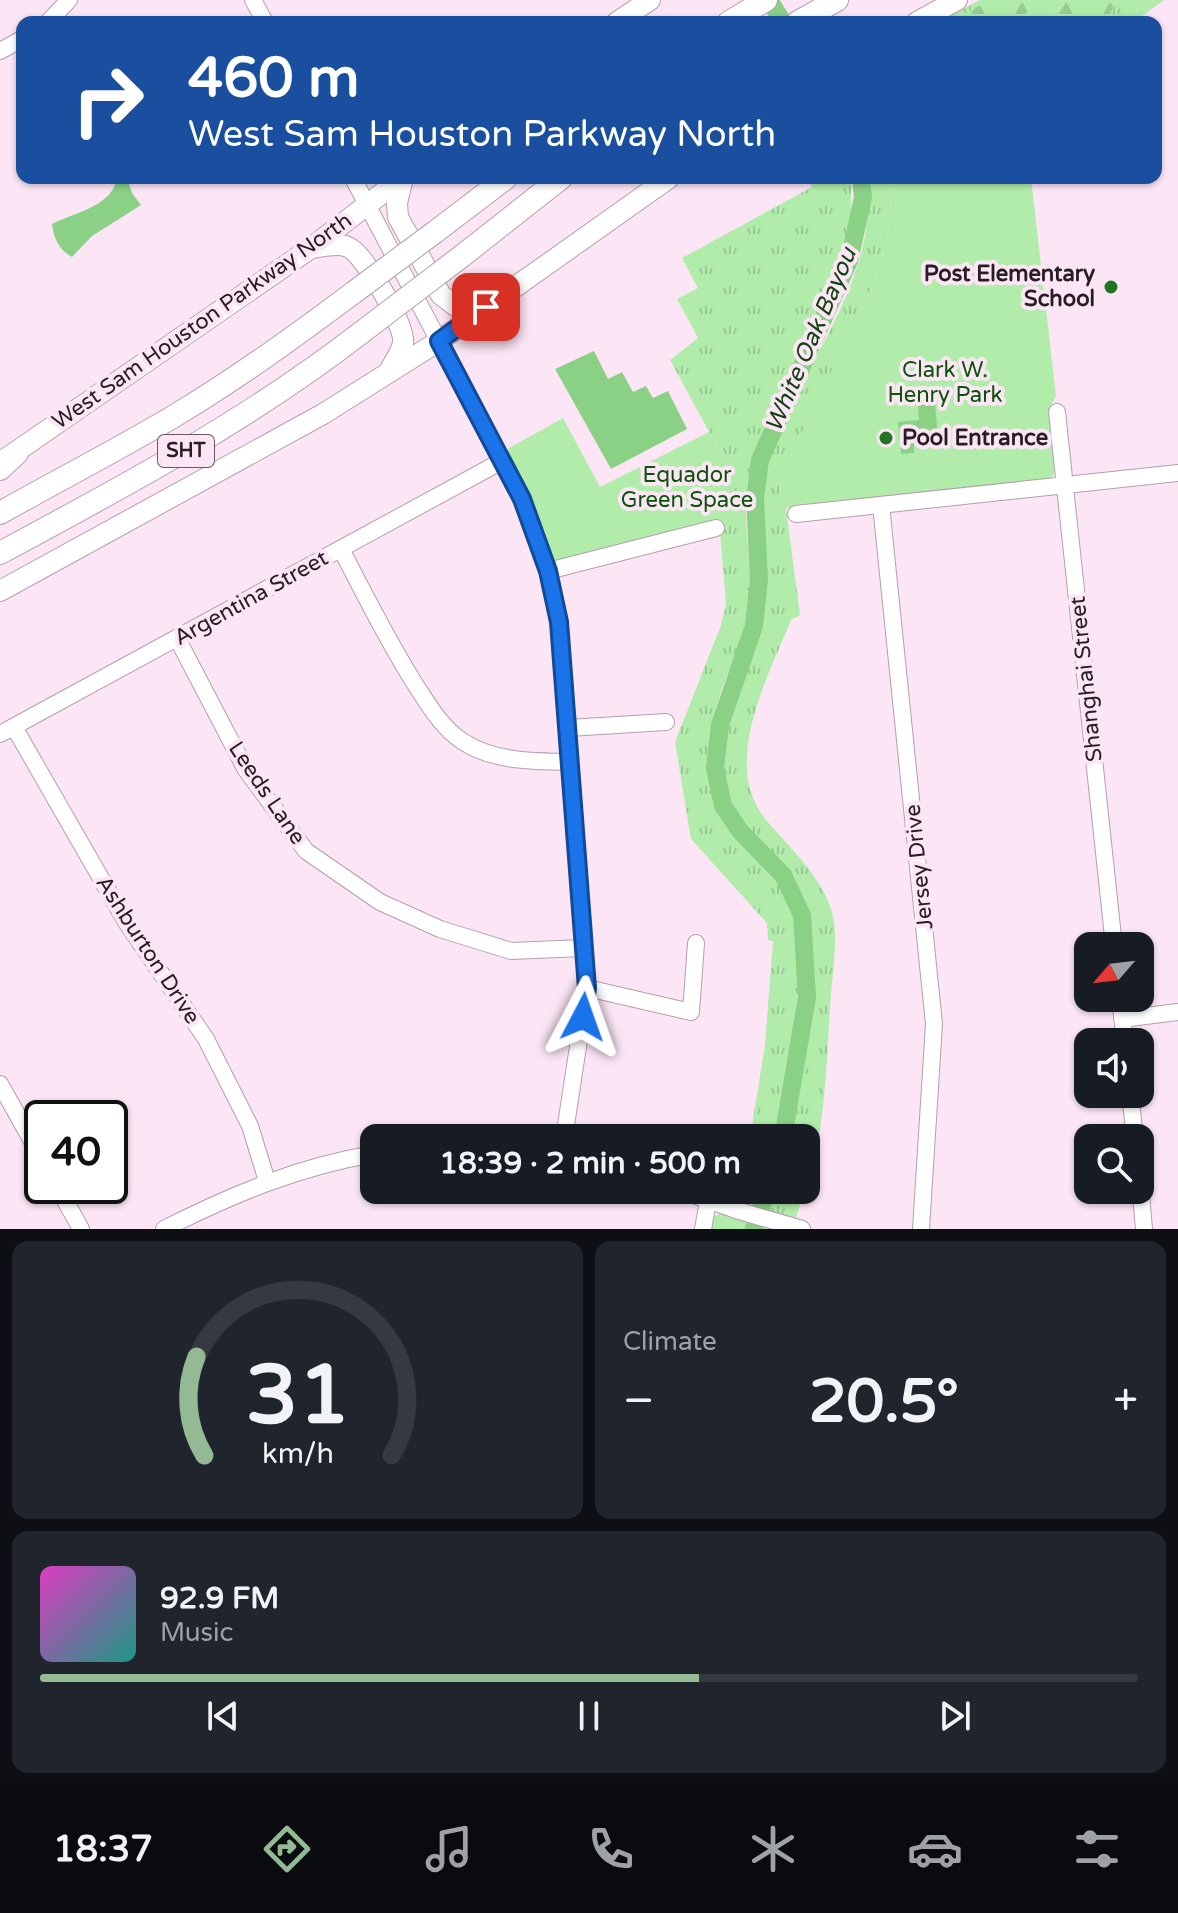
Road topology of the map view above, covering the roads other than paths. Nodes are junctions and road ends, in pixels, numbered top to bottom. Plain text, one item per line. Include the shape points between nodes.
1 (69, 0) edge
2 (650, 0) edge
3 (766, 0) edge
4 (957, 0) edge
5 (834, 2) edge
6 (54, 16) edge
7 (626, 16) edge
8 (739, 16) edge
9 (809, 16) edge
10 (928, 16) edge
11 (356, 184) edge
12 (394, 184) edge
13 (402, 184) edge
14 (498, 184) edge
15 (553, 184) edge
16 (660, 184) edge
17 (367, 203) junction
18 (311, 248) junction
19 (486, 307) junction
20 (439, 341) junction
21 (389, 372) junction
22 (1057, 412) dead end
23 (8, 458) edge
24 (502, 461) junction
25 (0, 469) edge
26 (1178, 473) edge
27 (1065, 486) junction
28 (881, 505) junction
29 (0, 513) edge
30 (796, 514) dead end
31 (716, 528) dead end
32 (341, 549) junction
33 (0, 553) edge
34 (548, 571) junction
35 (0, 591) edge
36 (177, 638) junction
37 (666, 722) dead end
38 (568, 728) junction
39 (7, 730) edge
40 (569, 762) junction
41 (1113, 932) edge
42 (696, 943) dead end
43 (583, 948) junction
44 (587, 988) junction
45 (1121, 1012) edge
46 (1178, 1012) edge
47 (1122, 1019) junction
48 (1123, 1028) edge
49 (0, 1084) edge
50 (566, 1124) edge
51 (24, 1127) edge
52 (360, 1156) edge
53 (267, 1181) junction
54 (67, 1204) edge
55 (707, 1204) edge
56 (717, 1204) edge
57 (1142, 1204) edge
58 (81, 1229) edge
59 (164, 1229) edge
60 (703, 1229) edge
61 (801, 1229) edge
62 (921, 1229) edge
63 (1144, 1229) edge

1 - 6 street
2 - 7 main road
3 - 8 highway
4 - 10 main road
5 - 9 highway
11 - 17 street
12 - 17 main road, West Sam Houston Parkway North
13 - 19 main road via 398,217 441,295 457,307
14 - 29 highway, SHT, bridge via 265,358
15 - 33 highway, SHT, bridge via 324,362 212,437
16 - 19 main road
17 - 18 main road, West Sam Houston Parkway North
17 - 20 street
18 - 21 main road via 348,246 361,256 402,327 403,343
18 - 23 main road, West Sam Houston Parkway North
19 - 20 main road
20 - 21 main road
20 - 24 street
21 - 35 main road via 312,420
22 - 27 street, Shanghai Street
23 - 25 highway
24 - 32 street, Argentina Street
24 - 34 street
26 - 27 street
27 - 28 street
27 - 41 street, Shanghai Street
28 - 30 street
28 - 62 street, Jersey Drive via 934,1024
31 - 34 street
32 - 36 street, Argentina Street
32 - 40 street via 392,648 437,717 462,741 524,761
34 - 38 street via 559,622
36 - 39 street, Argentina Street
36 - 43 street, Leeds Lane via 246,770 306,851 380,902 440,929 511,951
37 - 38 street
38 - 40 street
39 - 53 street, Ashburton Drive via 206,1039 250,1126
40 - 43 street
42 - 44 street via 691,1012
43 - 44 street
44 - 50 street
45 - 47 street
46 - 47 street
47 - 48 street
49 - 51 street
52 - 53 street
53 - 59 street
54 - 58 street
55 - 60 street
56 - 61 street
57 - 63 street

